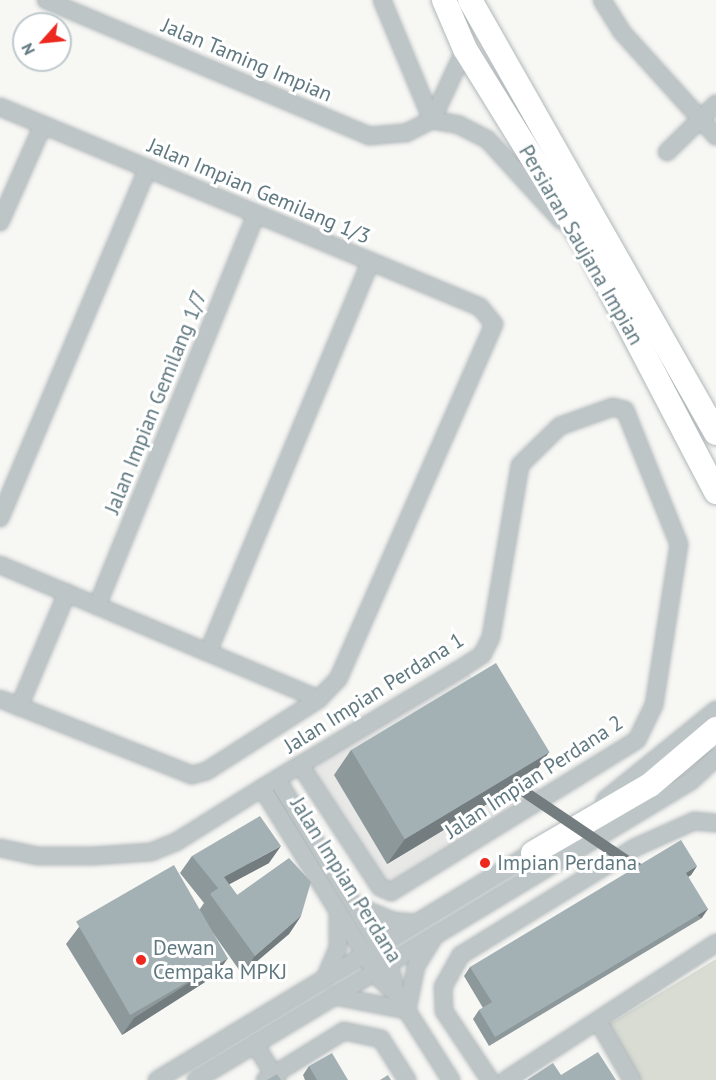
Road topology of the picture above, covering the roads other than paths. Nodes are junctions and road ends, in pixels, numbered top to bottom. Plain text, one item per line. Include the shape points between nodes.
1 (46, 0) edge
2 (382, 0) edge
3 (444, 0) edge
4 (470, 0) edge
5 (602, 0) edge
6 (465, 49) junction
7 (716, 104) edge
8 (0, 107) edge
9 (701, 119) junction
10 (432, 120) junction
11 (43, 125) junction
12 (716, 136) edge
13 (667, 152) dead end
14 (148, 168) junction
15 (256, 214) junction
16 (0, 222) edge
17 (590, 251) junction
18 (370, 262) junction
19 (560, 426) joint
20 (716, 433) edge
21 (716, 492) edge
22 (0, 518) edge
23 (0, 565) edge
24 (67, 593) junction
25 (97, 606) junction
26 (208, 652) junction
27 (0, 699) edge
28 (319, 699) junction
29 (19, 707) junction
30 (716, 710) edge
31 (716, 729) edge
32 (716, 758) edge
33 (300, 765) junction
34 (277, 779) junction
35 (262, 788) junction
36 (716, 823) edge
37 (0, 848) edge
38 (534, 853) junction
39 (345, 907) junction
40 (415, 923) junction
41 (435, 935) junction
42 (716, 943) edge
43 (372, 950) junction
44 (382, 967) junction
45 (326, 977) junction
46 (334, 996) junction
47 (407, 1010) junction
48 (598, 1021) junction
49 (255, 1044) junction
50 (272, 1078) edge
51 (157, 1080) edge
52 (196, 1080) edge
53 (407, 1080) edge
54 (451, 1080) edge
55 (490, 1080) edge
56 (506, 1080) edge
57 (632, 1080) edge

1 - 10 street, Jalan Taming Impian via 369,136 406,133
2 - 10 street
3 - 6 highway, Persiaran Saujana Impian
4 - 20 highway, Persiaran Saujana Impian
5 - 9 street via 621,31
6 - 10 street
6 - 17 highway, Persiaran Saujana Impian
7 - 9 street
8 - 11 street, Jalan Impian Gemilang 1/3
9 - 12 street
9 - 13 street
10 - 17 street via 459,124 486,139
11 - 14 street, Jalan Impian Gemilang 1/3
11 - 16 street
14 - 15 street, Jalan Impian Gemilang 1/3
14 - 22 street
15 - 18 street, Jalan Impian Gemilang 1/3
15 - 25 street, Jalan Impian Gemilang 1/7
17 - 21 highway, Persiaran Saujana Impian
18 - 26 street
18 - 28 street, Jalan Impian Gemilang 1/3 via 480,307 494,324 338,679
19 - 33 street, Jalan Impian Perdana 1 via 520,465 491,637 482,655
19 - 33 street, Jalan Impian Perdana 2 via 613,407 625,410 679,544 654,705 637,740 391,892 380,887
23 - 24 street
24 - 25 street
24 - 29 street
25 - 26 street
26 - 28 street
27 - 29 street
28 - 29 street via 207,771 192,775
30 - 38 street
31 - 38 highway via 676,766
32 - 41 street via 691,781
33 - 34 street, Jalan Impian Perdana 1
34 - 35 street, Jalan Impian Perdana 1
34 - 39 street, Jalan Impian Perdana
35 - 37 street, Jalan Impian Perdana 1 via 176,842 151,852 38,855
35 - 39 street, Jalan Impian Perdana
36 - 55 street via 694,821 634,848 461,955 443,987 444,1011
38 - 40 street
39 - 40 street
39 - 43 street, Jalan Impian Perdana
39 - 45 street via 338,948
40 - 43 street
41 - 44 street
41 - 47 street via 416,966
42 - 48 street
43 - 44 street, Jalan Impian Perdana
43 - 45 street
44 - 46 street
44 - 47 street, Jalan Impian Perdana
45 - 51 street
46 - 47 street
46 - 49 street
47 - 54 street, Jalan Impian Perdana
48 - 56 street
48 - 57 street
49 - 50 street
49 - 52 street
50 - 53 street via 344,1031 381,1039

